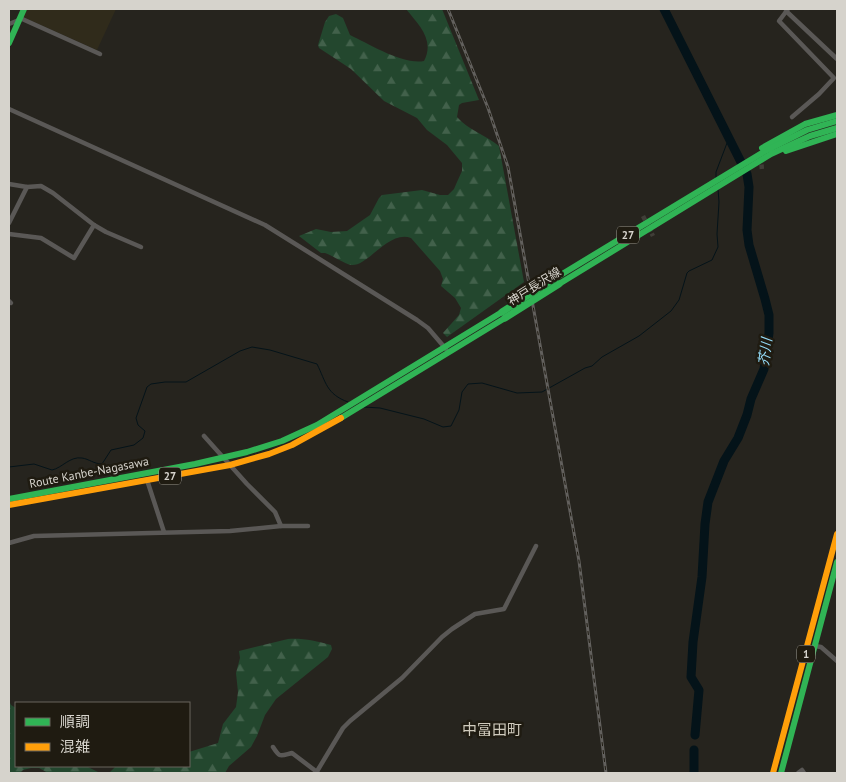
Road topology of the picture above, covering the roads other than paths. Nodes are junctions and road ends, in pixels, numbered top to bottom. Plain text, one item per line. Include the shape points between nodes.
1 (24, 9) edge
2 (787, 10) edge
3 (19, 19) junction
4 (9, 24) edge
5 (9, 43) edge
6 (100, 54) dead end
7 (837, 59) edge
8 (9, 109) edge
9 (837, 115) edge
10 (792, 117) dead end
11 (837, 121) edge
12 (837, 128) edge
13 (809, 133) junction
14 (837, 134) edge
15 (755, 158) junction
16 (9, 184) edge
17 (28, 187) junction
18 (703, 193) junction
19 (9, 223) edge
20 (94, 225) junction
21 (9, 234) edge
22 (141, 247) dead end
23 (446, 349) junction
24 (317, 425) joint
25 (325, 428) joint
26 (204, 436) dead end
27 (222, 458) junction
28 (230, 465) junction
29 (147, 480) junction
30 (9, 499) edge
31 (9, 505) edge
32 (281, 526) junction
33 (308, 526) dead end
34 (164, 532) junction
35 (837, 534) edge
36 (9, 543) edge
37 (536, 546) dead end
38 (837, 562) edge
39 (815, 646) junction
40 (837, 660) edge
41 (272, 747) dead end
42 (316, 773) edge
43 (773, 773) edge
44 (781, 773) edge
45 (798, 773) edge
46 (804, 773) edge

1 - 3 main road
2 - 7 street
2 - 10 street via 779,21 834,78
3 - 4 street
3 - 5 main road
3 - 6 street
8 - 23 street via 273,229 417,320
9 - 13 main road, 神戸長沢線 / 27
11 - 13 main road, 神戸長沢線 / 27
12 - 13 main road, 神戸長沢線 / 27
13 - 14 main road, 神戸長沢線 / 27
13 - 15 main road, 神戸長沢線 via 792,136
13 - 15 main road, 神戸長沢線 / 27 via 772,159
15 - 18 main road, 神戸長沢線 / 27
15 - 18 main road, 神戸長沢線 / 27 via 708,185
16 - 17 street
17 - 19 street
17 - 20 street via 41,186
18 - 23 main road, 神戸長沢線 / 27, bridge
20 - 21 street via 74,258 41,238
20 - 22 street
23 - 24 main road, 神戸長沢線 / 27
23 - 25 main road, 神戸長沢線 / 27
24 - 27 main road, Route Kanbe-Nagasawa / 27 via 266,447
25 - 28 main road, Route Kanbe-Nagasawa / 27 via 277,451
26 - 27 street
27 - 28 street
27 - 30 main road, Route Kanbe-Nagasawa / 27
28 - 29 main road, Route Kanbe-Nagasawa / 27
28 - 32 street via 275,512
29 - 31 main road, Route Kanbe-Nagasawa / 27
29 - 34 street
32 - 33 street
32 - 34 street via 240,531
34 - 36 street via 34,536
35 - 43 main road, 1
37 - 42 street via 504,609 475,614 442,637 402,678 346,725
38 - 39 main road, 1
39 - 40 street via 822,647
39 - 44 main road, 1
41 - 42 street via 281,756 292,753
45 - 46 street via 802,770

